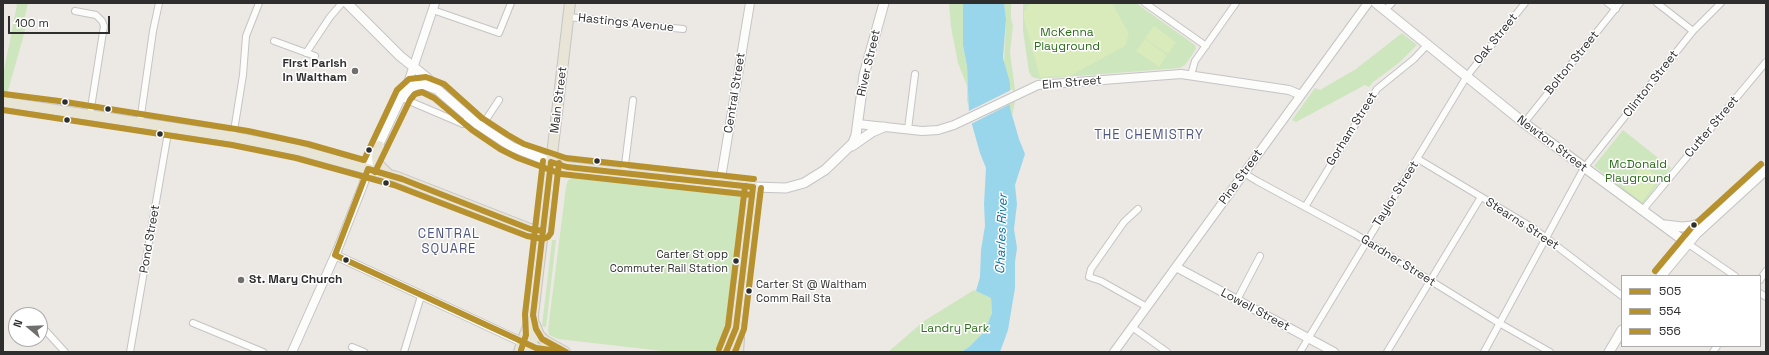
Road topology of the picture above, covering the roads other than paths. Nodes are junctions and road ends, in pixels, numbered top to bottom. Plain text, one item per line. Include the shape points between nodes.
1 (159, 3) edge
2 (259, 3) edge
3 (342, 3) edge
4 (347, 3) edge
5 (511, 3) edge
6 (570, 3) edge
7 (750, 3) edge
8 (884, 3) edge
9 (1145, 3) edge
10 (1236, 3) edge
11 (1368, 3) edge
12 (1376, 3) edge
13 (1392, 3) edge
14 (1525, 3) edge
15 (1608, 3) edge
16 (1620, 3) edge
17 (1657, 3) edge
18 (1721, 3) edge
19 (434, 6) edge
20 (1616, 9) junction
21 (1385, 10) junction
22 (75, 11) dead end
23 (568, 17) junction
24 (683, 29) dead end
25 (1693, 31) junction
26 (274, 41) dead end
27 (1428, 44) junction
28 (1206, 46) junction
29 (306, 52) junction
30 (314, 56) dead end
31 (1766, 62) edge
32 (413, 66) junction
33 (915, 74) dead end
34 (1191, 75) junction
35 (1467, 76) junction
36 (438, 91) junction
37 (1301, 95) junction
38 (402, 98) junction
39 (499, 100) dead end
40 (633, 100) dead end
41 (3, 102) edge
42 (90, 114) junction
43 (470, 118) junction
44 (140, 122) junction
45 (1524, 123) junction
46 (858, 124) junction
47 (169, 127) junction
48 (481, 127) junction
49 (884, 127) junction
50 (908, 129) junction
51 (233, 137) junction
52 (379, 146) junction
53 (849, 148) junction
54 (1418, 159) junction
55 (551, 162) junction
56 (1584, 168) junction
57 (368, 170) junction
58 (1766, 170) edge
59 (624, 173) junction
60 (1244, 173) junction
61 (392, 175) junction
62 (720, 184) junction
63 (753, 187) junction
64 (1481, 197) junction
65 (1305, 207) junction
66 (1138, 209) dead end
67 (1644, 212) junction
68 (1716, 215) junction
69 (1656, 221) junction
70 (543, 231) junction
71 (1546, 237) junction
72 (1367, 242) junction
73 (1687, 243) junction
74 (335, 255) junction
75 (1260, 256) dead end
76 (1176, 267) junction
77 (1662, 275) edge
78 (1734, 275) edge
79 (1430, 281) junction
80 (1621, 295) edge
81 (421, 296) junction
82 (1237, 300) junction
83 (1147, 306) junction
84 (533, 316) junction
85 (193, 322) dead end
86 (1499, 324) junction
87 (1132, 327) junction
88 (736, 328) junction
89 (48, 332) edge
90 (1621, 332) edge
91 (1308, 339) junction
92 (352, 347) dead end
93 (527, 347) edge
94 (65, 352) edge
95 (130, 352) edge
96 (263, 352) edge
97 (292, 352) edge
98 (364, 352) edge
99 (404, 352) edge
100 (519, 352) edge
101 (566, 352) edge
102 (726, 352) edge
103 (738, 352) edge
104 (1114, 352) edge
105 (1167, 352) edge
106 (1300, 352) edge
107 (1334, 352) edge
108 (1387, 352) edge
109 (1484, 352) edge
110 (1550, 352) edge
111 (1609, 352) edge

1 - 44 street
2 - 51 street via 246,36 243,75
3 - 29 street
4 - 32 main road
5 - 19 street via 499,33
6 - 23 main road, Main Street
7 - 62 street, Central Street
8 - 46 main road, River Street via 864,75
9 - 28 street
10 - 28 street
11 - 37 street, Pine Street
12 - 21 main road, Newton Street
13 - 21 street
14 - 35 street, Oak Street
15 - 20 street
16 - 20 street, Bolton Street
17 - 25 street
18 - 25 street, Clinton Street
19 - 32 street
20 - 45 street, Bolton Street
21 - 27 main road, Newton Street
22 - 42 street via 96,14 104,26
23 - 24 street, Hastings Avenue
23 - 55 main road, Main Street
25 - 56 street, Clinton Street
26 - 29 street
27 - 35 main road, Newton Street
27 - 65 street, Gorham Street via 1377,89
28 - 34 street via 1193,65
29 - 30 street
31 - 67 street, Cutter Street via 1646,206
32 - 36 main road
32 - 38 street
33 - 50 street
34 - 37 street, Elm Street via 1288,90
34 - 50 street, Elm Street via 1044,84 1026,90 960,123 935,131
35 - 45 main road, Newton Street
35 - 54 street, Taylor Street
36 - 38 main road via 427,85 416,85
36 - 43 main road
37 - 60 street, Pine Street
38 - 43 street via 463,124
38 - 52 street
39 - 48 street
40 - 59 street
41 - 42 main road
42 - 44 main road
43 - 48 main road
44 - 47 main road
45 - 56 main road, Newton Street
46 - 49 street, Elm Street
46 - 53 main road via 855,140
47 - 51 main road
47 - 95 street, Pond Street
48 - 55 main road via 512,147
49 - 50 street, Elm Street
49 - 53 main road
51 - 57 main road via 302,151
52 - 57 street
52 - 61 main road via 379,166
53 - 63 main road via 813,178 796,186
54 - 64 street, Stearns Street
54 - 72 street, Taylor Street
55 - 59 main road
55 - 70 main road, Main Street
56 - 67 main road, Newton Street
56 - 71 street, Clinton Street
57 - 61 main road
57 - 74 street
58 - 68 main road
59 - 62 main road
60 - 65 street, Gardner Street
60 - 76 street, Pine Street
61 - 70 main road via 527,228
62 - 63 main road
63 - 88 main road
64 - 71 street, Stearns Street
64 - 79 street
65 - 72 street, Gardner Street
66 - 83 street via 1124,222 1091,269 1089,277
67 - 69 main road, Newton Street
68 - 69 main road via 1697,225 1682,227 1668,226
68 - 73 main road
69 - 73 main road, Newton Street
70 - 84 main road, Main Street
71 - 80 street, Stearns Street
71 - 86 street, Clinton Street
72 - 79 street, Gardner Street
72 - 91 street, Taylor Street
73 - 77 main road
73 - 78 street, Newton Street
74 - 81 street
74 - 97 street
75 - 82 street
76 - 82 street, Lowell Street
76 - 83 street, Pine Street
79 - 86 street, Gardner Street
79 - 108 street
81 - 93 street
81 - 99 street
82 - 91 street, Lowell Street
83 - 87 street, Pine Street
84 - 93 main road, Main Street
84 - 101 main road via 541,337
85 - 96 street
86 - 109 street, Clinton Street
86 - 110 street, Gardner Street
87 - 104 street, Pine Street
87 - 105 street
88 - 102 main road
88 - 103 main road
89 - 94 street
90 - 111 main road
91 - 106 street, Taylor Street
91 - 107 street, Lowell Street
92 - 98 street
93 - 100 main road, Main Street
93 - 101 main road

